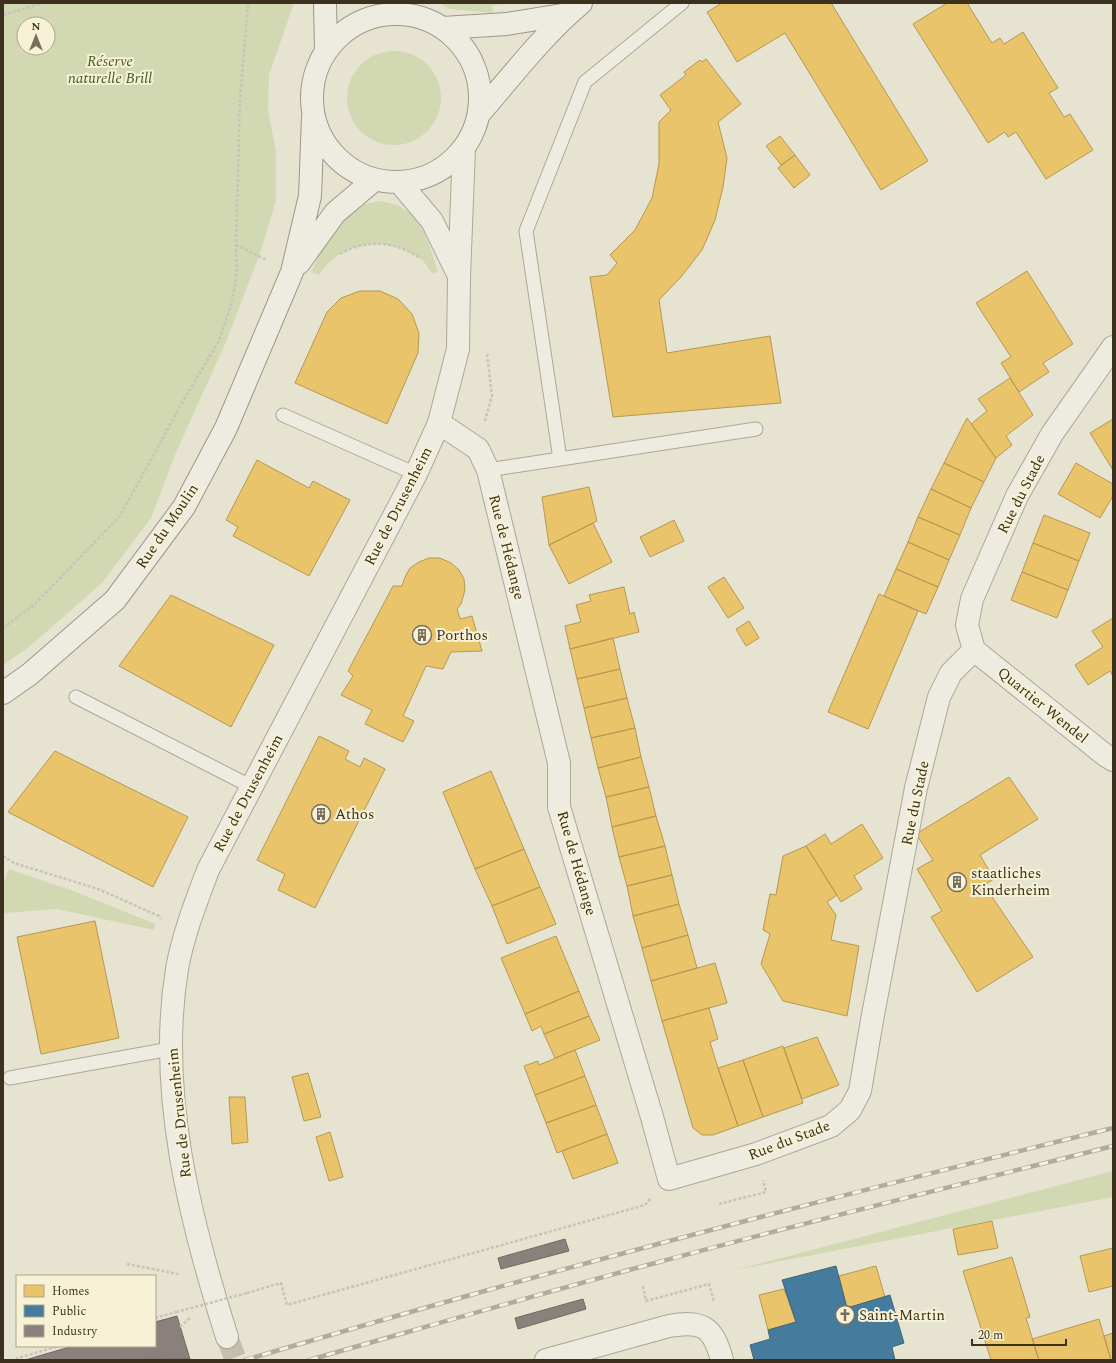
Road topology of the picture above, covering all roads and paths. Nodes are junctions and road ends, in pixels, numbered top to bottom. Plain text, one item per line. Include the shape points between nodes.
1 (43, 3) edge
2 (248, 3) edge
3 (325, 3) edge
4 (682, 3) edge
5 (402, 8) edge
6 (574, 8) edge
7 (3, 15) edge
8 (443, 28) junction
9 (326, 49) junction
10 (479, 114) junction
11 (313, 117) junction
12 (464, 148) junction
13 (374, 180) junction
14 (400, 183) junction
15 (236, 245) junction
16 (337, 256) dead end
17 (423, 261) dead end
18 (292, 272) junction
19 (459, 276) junction
20 (1113, 347) edge
21 (486, 350) dead end
22 (283, 415) dead end
23 (439, 423) junction
24 (756, 428) dead end
25 (478, 449) junction
26 (560, 459) junction
27 (488, 470) junction
28 (416, 474) junction
29 (3, 628) edge
30 (974, 650) junction
31 (3, 694) edge
32 (76, 697) dead end
33 (1113, 760) edge
34 (252, 787) junction
35 (3, 856) edge
36 (162, 923) dead end
37 (170, 1049) junction
38 (10, 1078) dead end
39 (756, 1154) junction
40 (669, 1179) junction
41 (719, 1204) dead end
42 (127, 1264) dead end
43 (178, 1274) dead end
44 (643, 1286) dead end
45 (714, 1302) dead end
46 (156, 1318) edge
47 (192, 1325) dead end
48 (180, 1327) dead end
49 (227, 1337) tunnel mouth
50 (56, 1347) edge
51 (16, 1360) edge
52 (546, 1360) edge
53 (722, 1360) edge

1 - 7 path
2 - 15 path via 240,99
3 - 9 street
4 - 26 lane via 585,82 526,231
5 - 8 street
5 - 9 street via 361,20 342,32
6 - 8 street via 506,24
6 - 10 street via 520,65
8 - 10 street via 461,44 474,65 480,89
9 - 11 street via 315,70 312,85
10 - 12 street via 474,132
11 - 13 street via 321,139 334,157 353,171
11 - 18 street via 310,196
12 - 14 street via 447,166 425,178
12 - 19 street, Rue de Drusenheim
13 - 14 street
13 - 18 street via 335,213
14 - 19 street via 432,221
15 - 18 path
15 - 29 path via 237,273 232,302 219,341 120,516 34,605
16 - 17 path via 371,243 390,244 408,251
18 - 31 street, Rue du Moulin via 226,428 184,507 115,600 30,674
19 - 23 street, Rue de Drusenheim via 458,349
20 - 30 street, Rue du Stade via 1052,434 1017,496 972,599 967,624
21 - 25 path via 492,396
22 - 28 lane
23 - 25 street
23 - 28 street, Rue de Drusenheim
24 - 26 lane
25 - 27 street, Rue de Hédange
26 - 27 lane
27 - 40 street, Rue de Hédange via 559,763 559,807
28 - 34 street, Rue de Drusenheim
30 - 33 street, Quartier Wendel
30 - 39 street, Rue du Stade via 951,673 939,697 916,788 860,1091 850,1110 831,1126
32 - 34 lane
34 - 37 street, Rue de Drusenheim via 208,870 189,923 178,967
35 - 36 path via 14,863 98,889 160,916
37 - 38 lane
37 - 49 street, Rue de Drusenheim via 175,1108 194,1224
39 - 40 street, Rue du Stade
39 - 41 path via 766,1192
40 - 46 path, bridge via 645,1205 287,1305 281,1283
42 - 43 path
44 - 45 path via 646,1300 709,1284
47 - 48 path via 190,1318
50 - 51 path
52 - 53 street via 684,1323 698,1325 710,1332

